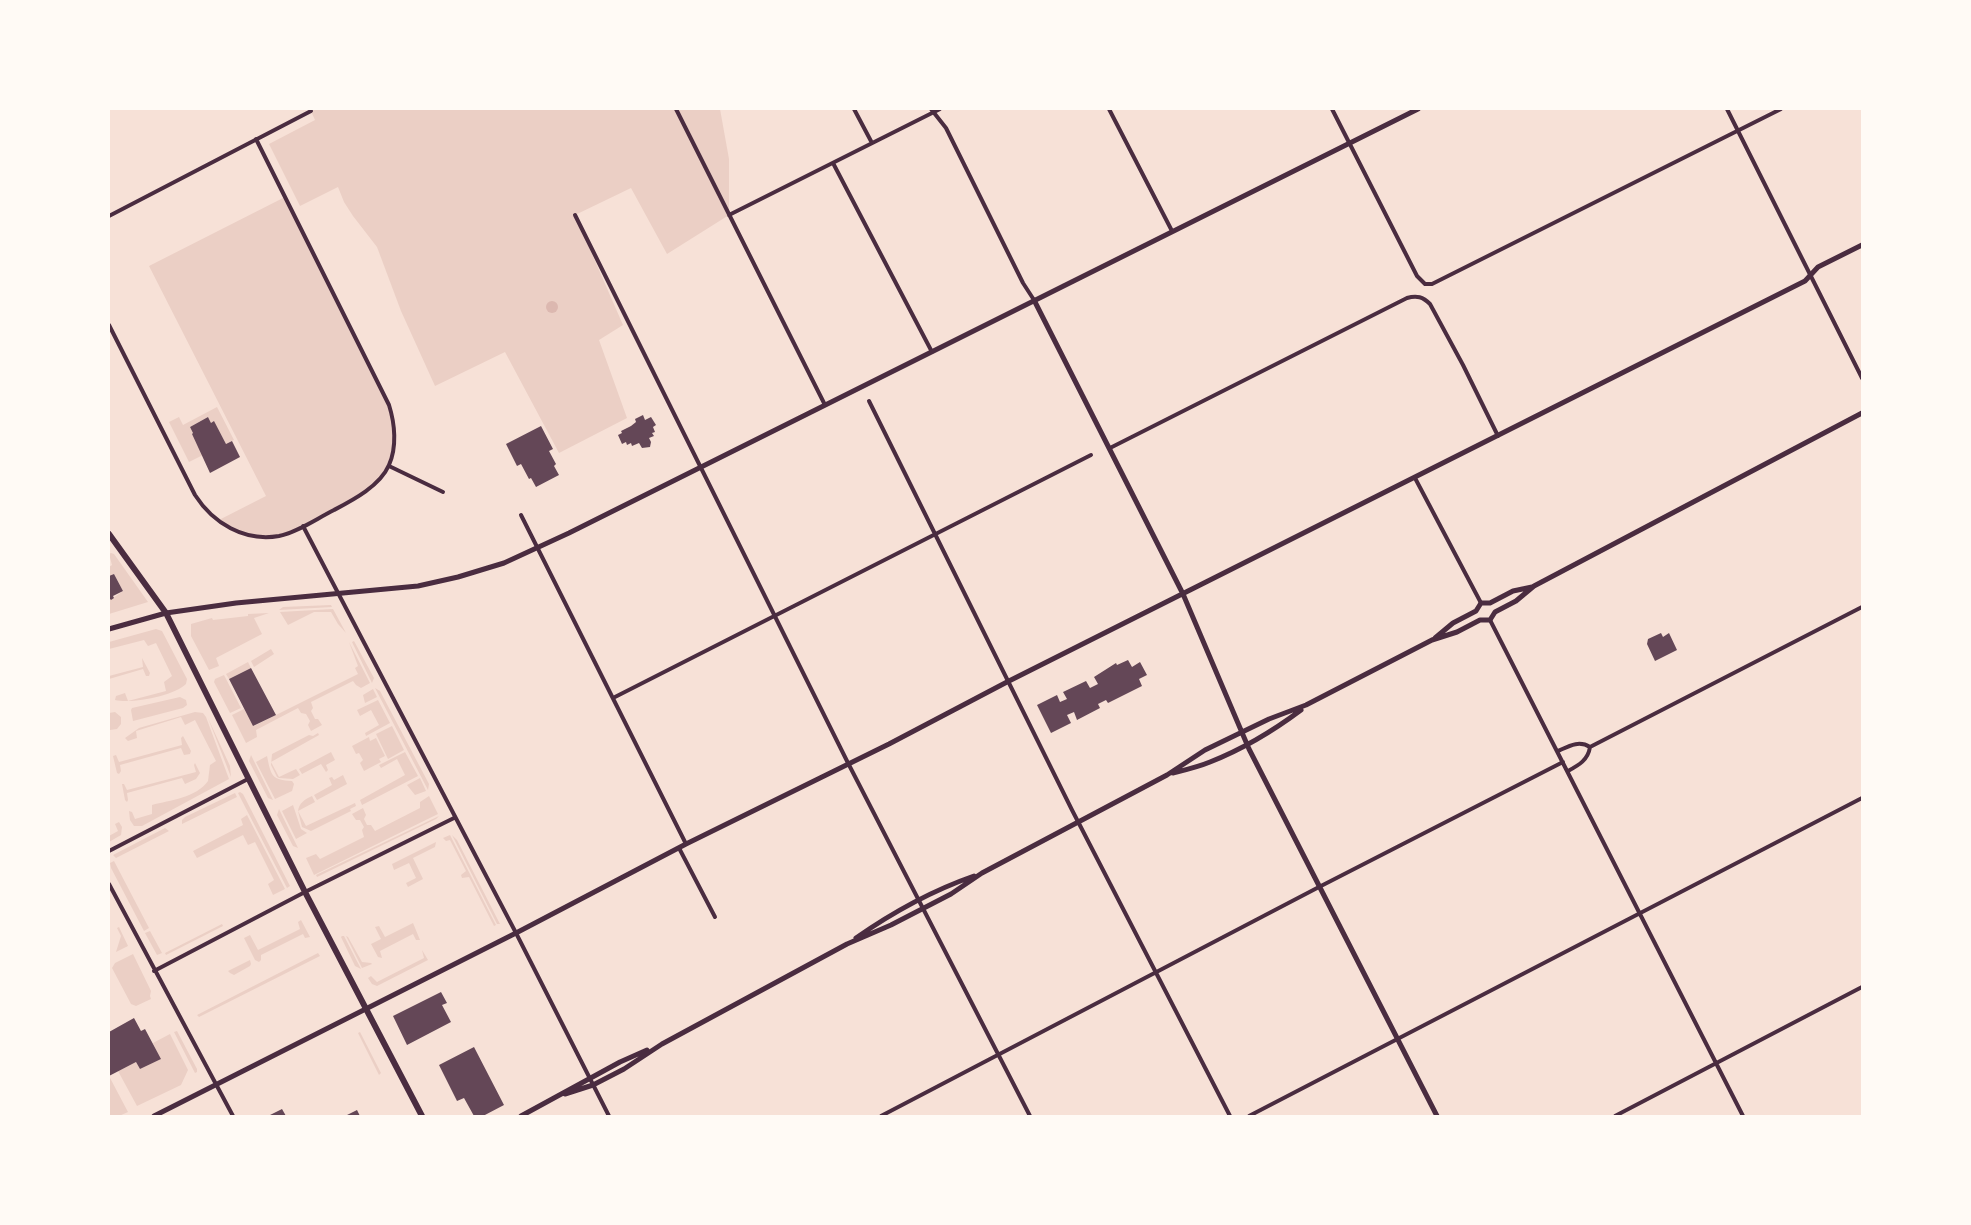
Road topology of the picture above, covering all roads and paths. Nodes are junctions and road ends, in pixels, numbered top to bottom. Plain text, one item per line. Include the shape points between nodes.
1 (676, 109) edge
2 (854, 109) edge
3 (940, 109) edge
4 (1109, 109) edge
5 (1332, 109) edge
6 (1418, 109) edge
7 (1727, 109) edge
8 (1781, 109) edge
9 (933, 110) edge
10 (311, 111) dead end
11 (1738, 130) junction
12 (256, 139) junction
13 (872, 143) junction
14 (1350, 143) junction
15 (833, 163) junction
16 (575, 215) dead end
17 (729, 215) junction
18 (109, 216) edge
19 (1172, 231) junction
20 (1862, 245) edge
21 (1811, 274) junction
22 (1034, 300) junction
23 (109, 325) edge
24 (932, 352) junction
25 (1862, 378) edge
26 (869, 401) dead end
27 (825, 405) junction
28 (1862, 413) edge
29 (1498, 436) junction
30 (1110, 448) junction
31 (1091, 455) dead end
32 (389, 466) junction
33 (700, 468) junction
34 (1416, 478) junction
35 (443, 492) dead end
36 (521, 515) dead end
37 (303, 526) junction
38 (109, 534) edge
39 (934, 534) junction
40 (537, 549) junction
41 (1534, 586) junction
42 (338, 594) junction
43 (1183, 594) junction
44 (1481, 603) junction
45 (1490, 603) junction
46 (1862, 607) edge
47 (1476, 611) junction
48 (1495, 612) junction
49 (166, 613) junction
50 (774, 615) junction
51 (1480, 620) junction
52 (1490, 620) junction
53 (109, 629) edge
54 (1432, 640) junction
55 (1007, 682) junction
56 (613, 698) junction
57 (1306, 705) junction
58 (1241, 732) junction
59 (1247, 744) junction
60 (1590, 746) junction
61 (1558, 751) junction
62 (1564, 762) junction
63 (848, 763) junction
64 (1568, 771) junction
65 (1168, 775) junction
66 (248, 779) junction
67 (1862, 798) edge
68 (454, 818) junction
69 (1078, 822) junction
70 (686, 844) junction
71 (679, 848) junction
72 (109, 851) edge
73 (982, 874) junction
74 (109, 884) edge
75 (1319, 887) junction
76 (305, 892) junction
77 (919, 900) junction
78 (923, 909) junction
79 (1640, 912) junction
80 (715, 918) dead end
81 (516, 933) junction
82 (847, 944) junction
83 (154, 971) junction
84 (1154, 972) junction
85 (1862, 987) edge
86 (366, 1008) junction
87 (1399, 1039) junction
88 (662, 1044) junction
89 (998, 1055) junction
90 (1716, 1063) junction
91 (589, 1078) junction
92 (216, 1084) junction
93 (593, 1085) junction
94 (565, 1094) junction
95 (154, 1116) edge
96 (233, 1116) edge
97 (422, 1116) edge
98 (521, 1116) edge
99 (609, 1116) edge
100 (881, 1116) edge
101 (1030, 1116) edge
102 (1230, 1116) edge
103 (1249, 1116) edge
104 (1437, 1116) edge
105 (1614, 1116) edge
106 (1743, 1116) edge

1 - 17 street
2 - 13 street
3 - 9 street
4 - 19 street
5 - 14 street
6 - 14 street
7 - 11 street
8 - 11 street
9 - 13 street
9 - 22 street via 946,128
10 - 12 street
11 - 14 street via 1436,283 1425,284 1417,276
11 - 21 street
12 - 18 street
12 - 32 street via 389,405 394,419 394,437
13 - 15 street
14 - 19 street
15 - 17 street
15 - 24 street
16 - 33 street
17 - 27 street
19 - 22 street
20 - 21 street via 1818,267
21 - 25 street
21 - 29 street via 1805,281
22 - 24 street
22 - 30 street
23 - 37 street via 205,510 217,521 249,535 278,536
24 - 27 street
26 - 39 street
27 - 33 street
28 - 41 street
29 - 30 street via 1464,365 1430,304 1421,297 1407,298
29 - 34 street
30 - 43 street
31 - 39 street
32 - 35 street
32 - 37 street via 367,490
33 - 40 street
33 - 50 street
34 - 43 street
34 - 44 street
36 - 40 street
37 - 42 street
38 - 49 main road
39 - 50 street
39 - 55 street
40 - 42 street via 504,563 418,586
40 - 56 street
41 - 45 street
41 - 48 street
42 - 49 street
42 - 68 street
43 - 55 street
43 - 58 street
44 - 45 street
44 - 47 street
45 - 48 street
46 - 60 street
47 - 51 street
47 - 54 street
48 - 52 street
49 - 53 street
49 - 66 main road
50 - 56 street
50 - 63 street
51 - 52 street
51 - 54 street
52 - 61 street
54 - 57 street
55 - 63 street
55 - 69 street
56 - 70 street
57 - 58 street
57 - 59 street via 1274,730
58 - 59 street
58 - 65 street via 1205,750
59 - 65 street via 1210,762
59 - 75 street
60 - 61 street via 1575,744
60 - 64 street via 1581,764
61 - 62 street
62 - 64 street
62 - 75 street
63 - 70 street
63 - 77 street
64 - 79 street
65 - 69 street
66 - 72 street
66 - 76 main road
67 - 79 street
68 - 76 street
68 - 81 street
69 - 73 street
69 - 84 street
70 - 71 street
71 - 80 street
71 - 81 street
73 - 77 street
73 - 78 street
74 - 83 street
75 - 84 street
75 - 87 street
76 - 83 street
76 - 86 main road
77 - 78 street
77 - 82 street
78 - 82 street
78 - 89 street
79 - 87 street
79 - 90 street
81 - 86 street
81 - 91 street
82 - 88 street
83 - 92 street
84 - 89 street
84 - 102 street
85 - 90 street
86 - 92 street
86 - 97 main road
87 - 103 street
87 - 104 street
88 - 91 street
88 - 93 street
89 - 100 street
89 - 101 street
90 - 105 street
90 - 106 street
91 - 93 street
91 - 94 street
92 - 95 street
92 - 96 street
93 - 94 street
93 - 99 street
94 - 98 street

